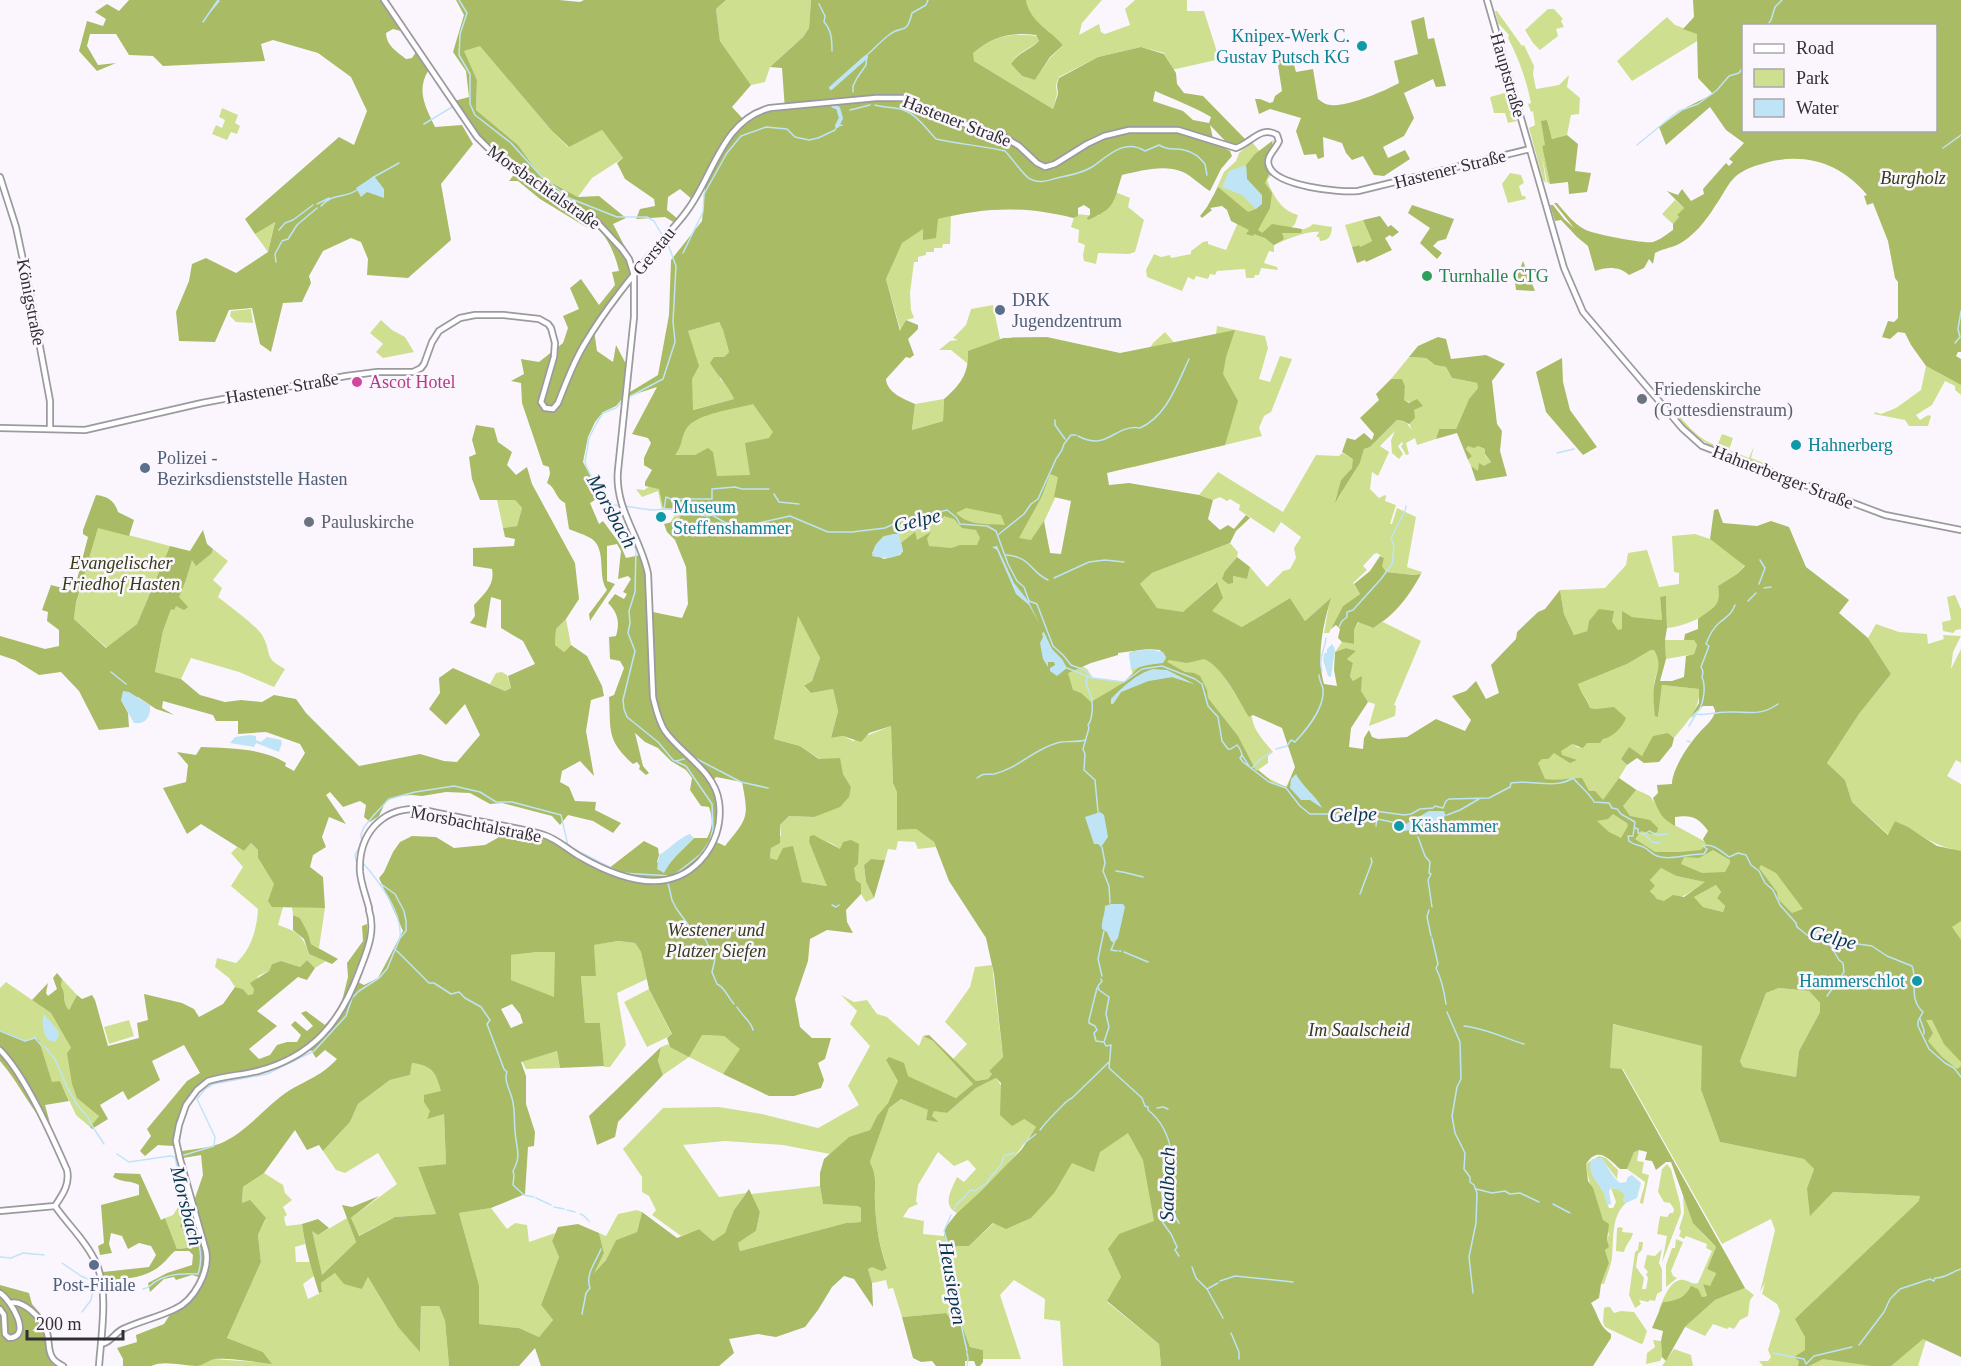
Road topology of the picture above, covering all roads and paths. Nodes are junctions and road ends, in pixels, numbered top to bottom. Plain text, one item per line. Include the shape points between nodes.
1 (384, 0) edge
2 (1487, 0) edge
3 (1530, 149) junction
4 (719, 153) joint
5 (0, 177) edge
6 (630, 263) junction
7 (642, 265) junction
8 (634, 275) junction
9 (584, 345) joint
10 (0, 428) edge
11 (50, 429) junction
12 (1961, 530) edge
13 (0, 1050) edge
14 (55, 1206) junction
15 (0, 1211) edge
16 (0, 1293) edge
17 (10, 1303) junction
18 (0, 1309) edge
19 (101, 1344) junction
20 (63, 1366) edge
21 (99, 1366) edge

1 - 6 main road, Morsbachtalstraße via 477,137 566,205 595,220
2 - 3 main road, Hauptstraße
3 - 4 main road, Hastener Straße via 1347,192 1297,184 1273,173 1268,161 1279,141 1269,131 1236,148 1178,130 1129,130 1095,140 1045,167 1004,137 895,97 762,111 740,125
3 - 12 main road, Hahnerberger Straße via 1564,268 1583,312 1696,442 1885,515
4 - 7 main road, Gerstau via 693,202
5 - 11 main road, Königstraße via 30,293 50,401
6 - 7 main road
6 - 8 main road, Morsbachtalstraße
7 - 8 main road, Gerstau
8 - 9 main road, Gerstau
8 - 19 main road, Morsbachtalstraße via 634,317 617,480 622,506 648,574 657,713 666,732 716,789 720,815 712,845 698,863 680,876 664,881 633,879 607,871 543,835 419,809 404,809 378,821 360,862 372,926 369,945 339,1016 307,1050 274,1066 201,1086 180,1118 177,1146 208,1261 200,1283 179,1308 121,1330
9 - 11 main road, Hastener Straße via 558,403 550,410 541,400 554,357 551,328 539,319 486,315 463,317 442,328 417,371 346,376 84,430
10 - 11 main road, Hastener Straße
13 - 14 main road via 31,1096 67,1170 65,1188
14 - 15 main road
14 - 19 main road via 98,1267 103,1304
16 - 17 main road
17 - 18 main road via 20,1328 16,1337 5,1334
17 - 20 main road via 21,1303 43,1324 51,1355
19 - 21 main road

